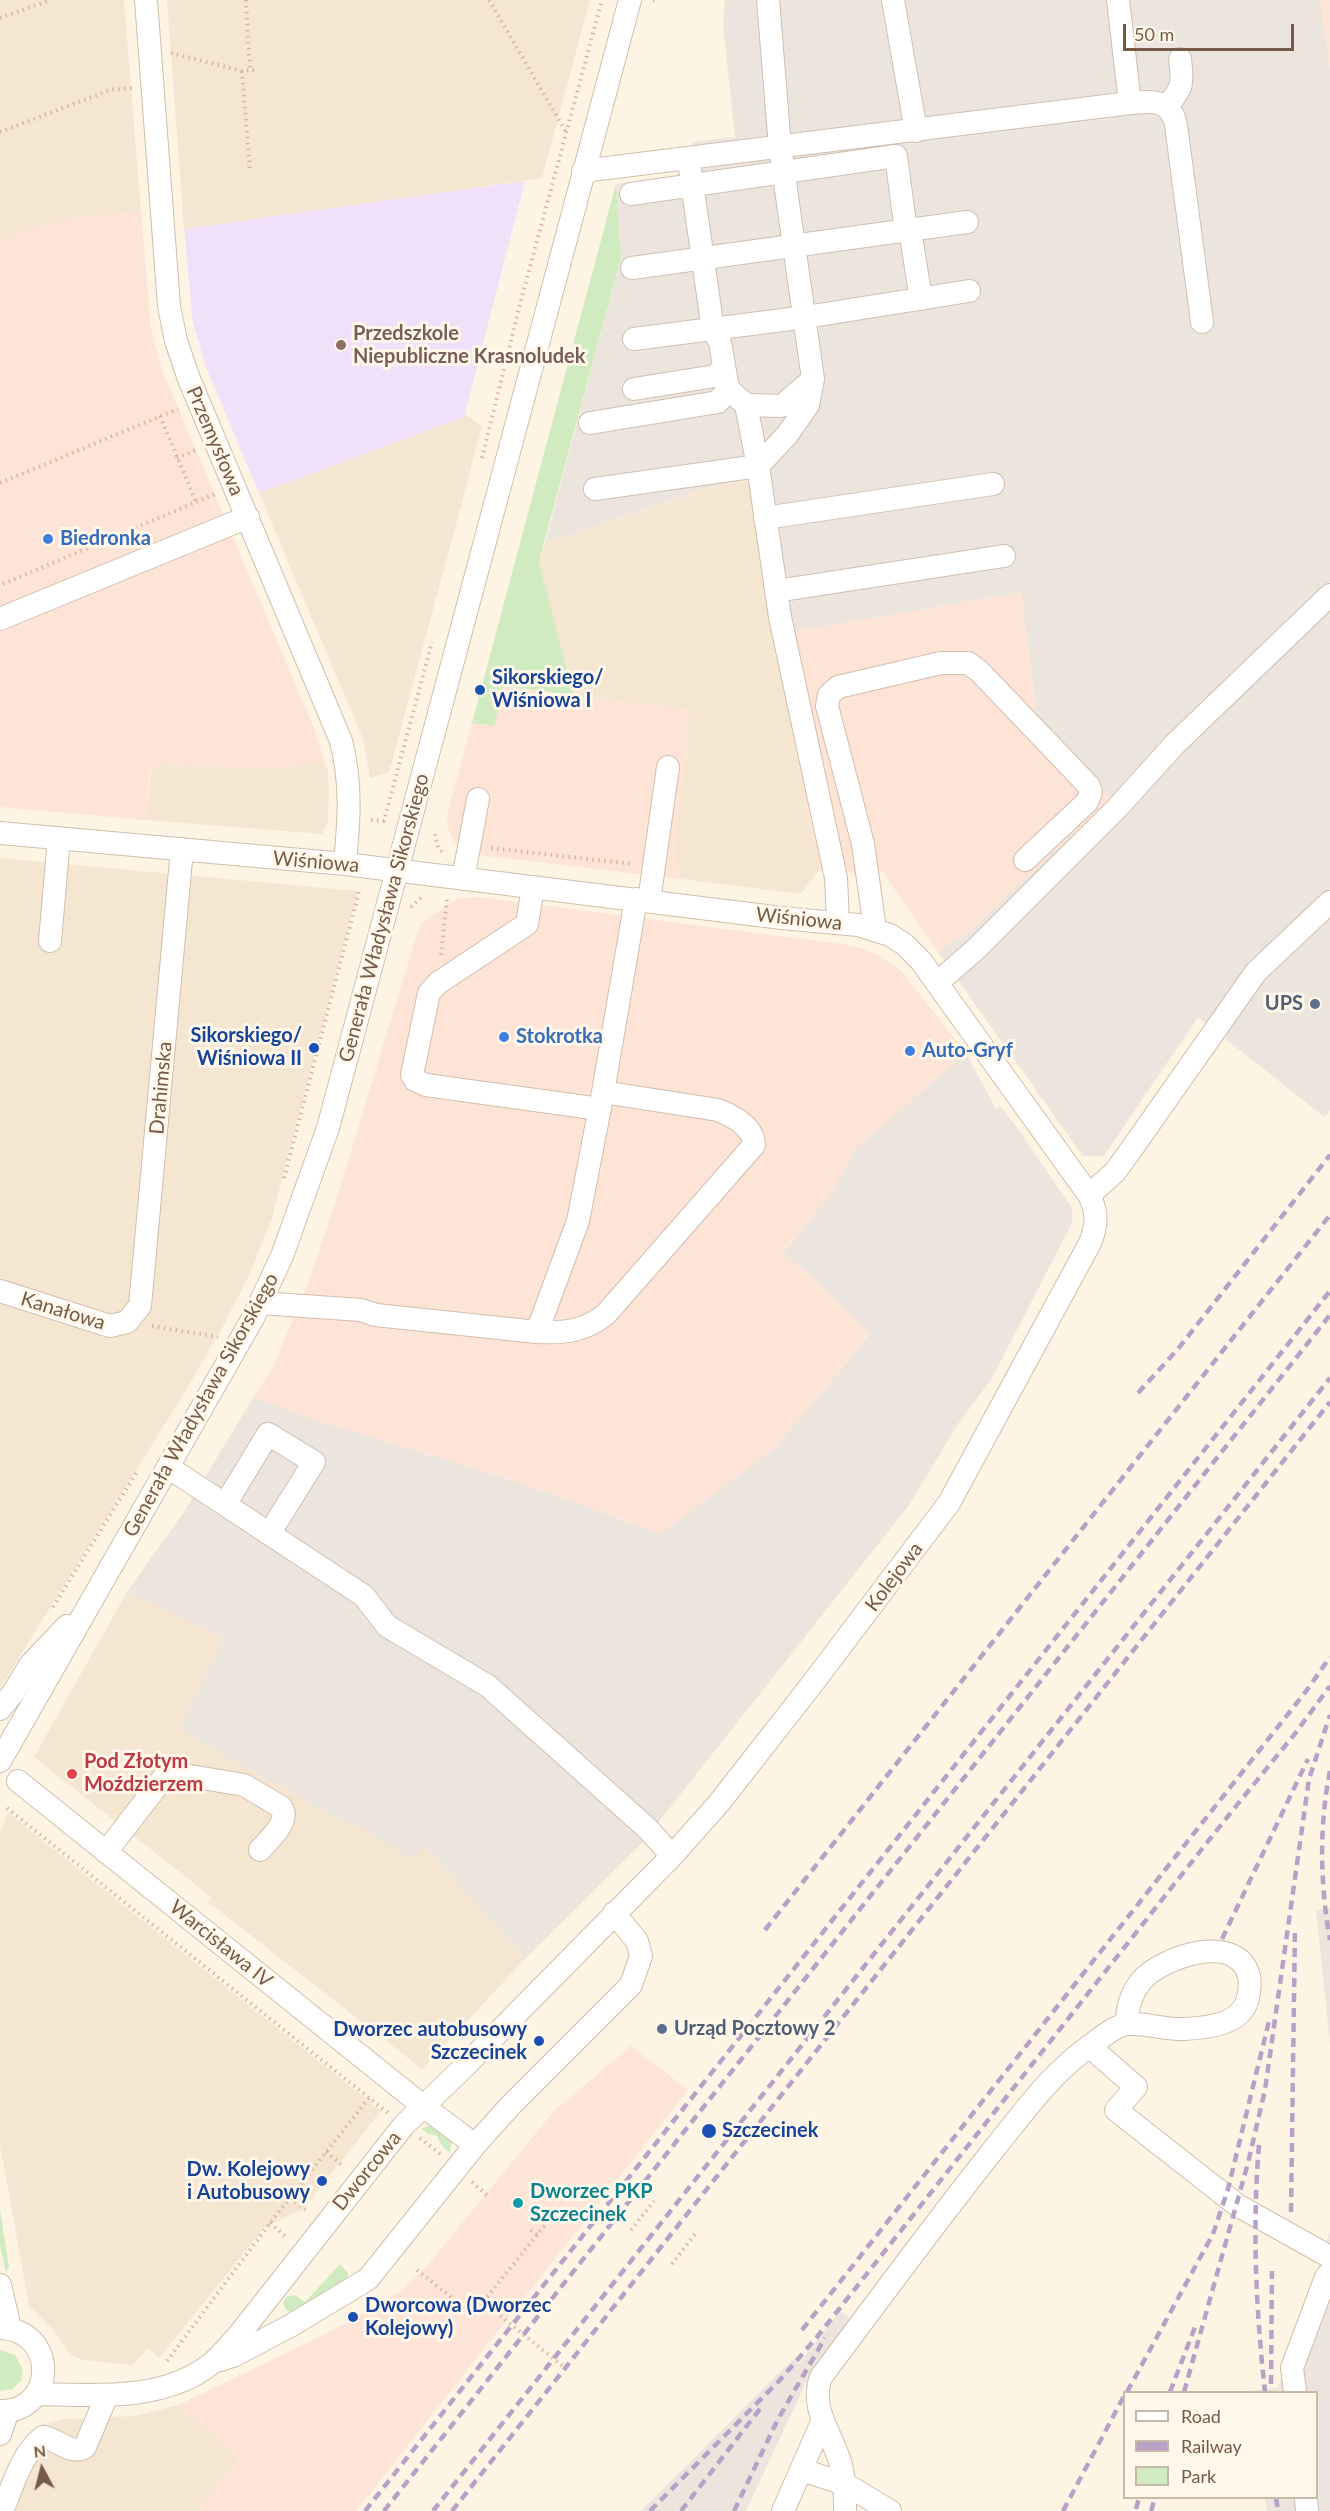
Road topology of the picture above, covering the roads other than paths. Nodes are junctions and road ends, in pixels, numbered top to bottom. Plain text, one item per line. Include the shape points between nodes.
1 (146, 0) edge
2 (768, 0) edge
3 (893, 0) edge
4 (1118, 0) edge
5 (626, 6) edge
6 (1180, 59) dead end
7 (1130, 103) junction
8 (1167, 106) junction
9 (916, 131) junction
10 (892, 134) junction
11 (780, 147) junction
12 (896, 156) junction
13 (688, 159) junction
14 (583, 171) junction
15 (784, 171) junction
16 (692, 185) junction
17 (632, 194) dead end
18 (967, 222) dead end
19 (908, 231) junction
20 (795, 246) junction
21 (701, 258) junction
22 (632, 268) dead end
23 (969, 291) dead end
24 (921, 299) junction
25 (806, 317) junction
26 (1202, 322) dead end
27 (713, 330) junction
28 (634, 339) dead end
29 (726, 378) junction
30 (813, 379) junction
31 (634, 389) dead end
32 (747, 405) junction
33 (590, 423) dead end
34 (758, 466) junction
35 (993, 484) dead end
36 (595, 489) dead end
37 (248, 517) junction
38 (765, 519) junction
39 (1004, 556) dead end
40 (776, 591) junction
41 (1330, 595) edge
42 (0, 620) edge
43 (668, 767) dead end
44 (478, 799) dead end
45 (0, 833) edge
46 (59, 838) junction
47 (182, 849) junction
48 (1025, 860) dead end
49 (345, 864) junction
50 (397, 870) junction
51 (459, 876) junction
52 (532, 887) junction
53 (643, 900) junction
54 (1330, 902) edge
55 (838, 923) junction
56 (875, 929) junction
57 (50, 941) dead end
58 (937, 983) junction
59 (602, 1100) junction
60 (1089, 1195) junction
61 (0, 1291) edge
62 (260, 1304) junction
63 (127, 1322) joint
64 (537, 1332) junction
65 (168, 1467) junction
66 (226, 1503) junction
67 (269, 1534) junction
68 (96, 1594) junction
69 (0, 1709) edge
70 (0, 1761) edge
71 (18, 1781) dead end
72 (260, 1850) dead end
73 (106, 1852) junction
74 (672, 1856) junction
75 (614, 1913) junction
76 (1127, 2024) junction
77 (1089, 2046) junction
78 (423, 2106) junction
79 (475, 2145) junction
80 (1330, 2257) edge
81 (1330, 2273) edge
82 (0, 2285) edge
83 (267, 2299) junction
84 (290, 2326) junction
85 (5, 2328) edge
86 (213, 2362) junction
87 (44, 2371) junction
88 (1295, 2391) edge
89 (36, 2394) junction
90 (107, 2395) junction
91 (4, 2411) edge
92 (823, 2420) junction
93 (0, 2434) edge
94 (802, 2470) junction
95 (845, 2484) junction
96 (2, 2511) edge
97 (783, 2511) edge
98 (845, 2511) edge
99 (890, 2511) edge

1 - 37 street, Przemysłowa via 172,325 189,379
2 - 11 street
3 - 9 street
4 - 7 street
5 - 14 street, Generała Władysława Sikorskiego
6 - 8 street via 1181,89
7 - 8 street via 1152,101
7 - 9 street
8 - 26 street via 1175,117
9 - 10 street
10 - 11 street
10 - 12 street
11 - 13 street
11 - 15 street
12 - 15 street
12 - 19 street
13 - 14 street
13 - 16 street
14 - 50 street, Generała Władysława Sikorskiego
15 - 16 street
15 - 20 street
16 - 17 street
16 - 21 street
18 - 19 street
19 - 20 street
19 - 24 street
20 - 21 street
20 - 25 street
21 - 22 street
21 - 27 street
23 - 24 street
24 - 25 street
25 - 27 street
25 - 30 street
27 - 28 street
27 - 29 street via 720,342
29 - 31 street via 715,376
29 - 32 street
29 - 33 street via 718,402
30 - 32 street via 782,406
30 - 34 street via 808,405
32 - 34 street
34 - 36 street
34 - 38 street
35 - 38 street
37 - 42 street
37 - 49 street, Przemysłowa via 342,741 350,792
38 - 40 street
39 - 40 street
40 - 55 street via 836,878
41 - 58 street via 1175,744 976,950
43 - 53 street via 655,866
44 - 51 street
45 - 46 street, Wiśniowa
46 - 47 street, Wiśniowa
46 - 57 street
47 - 49 street, Wiśniowa
47 - 63 street, Drahimska via 142,1299 138,1311
48 - 56 street via 1087,802 1089,786 979,671 968,663 941,663 838,687 829,695 826,706 863,844
49 - 50 street, Wiśniowa
50 - 51 street, Wiśniowa
50 - 62 street, Generała Władysława Sikorskiego via 328,1128 282,1256
51 - 52 street, Wiśniowa
52 - 53 street, Wiśniowa
52 - 59 street via 527,924 429,993 412,1069 415,1080 426,1085
53 - 55 street, Wiśniowa
53 - 59 street
54 - 60 street via 1256,972 1134,1147 1115,1172
55 - 56 street, Wiśniowa
56 - 58 street, Wiśniowa via 904,944
58 - 60 street, Wiśniowa
59 - 64 street via 578,1221
59 - 64 street via 718,1110 751,1132 754,1145 600,1319 579,1330
60 - 74 street, Kolejowa via 1096,1216 1090,1243 948,1503 726,1794
61 - 63 street, Kanałowa via 102,1326
62 - 64 street via 360,1310
62 - 65 street, Generała Władysława Sikorskiego
65 - 66 street
65 - 68 street, Generała Władysława Sikorskiego
66 - 67 street
66 - 67 street via 268,1434 314,1462
67 - 74 street via 364,1596 387,1626 488,1686 648,1828
68 - 69 street via 30,1665
68 - 70 street, Generała Władysława Sikorskiego
71 - 73 street, Warcisława IV
72 - 73 street via 284,1820 281,1807 244,1785 178,1774 164,1777
73 - 78 street, Warcisława IV
74 - 75 street, Kolejowa
75 - 78 street, Dworcowa
75 - 79 street via 637,1941 641,1956 631,1985
76 - 76 street via 1183,2029 1238,2017 1246,2003 1249,1977 1244,1965 1234,1955 1216,1951 1180,1957 1155,1969 1131,1997
76 - 77 street
77 - 80 street via 1136,2087 1116,2110 1237,2205
77 - 92 street via 1050,2080 821,2377 816,2398
78 - 79 street, Warcisława IV
78 - 83 street, Dworcowa
79 - 84 street via 368,2279
81 - 88 street via 1292,2368
82 - 85 street
83 - 84 street via 275,2317
83 - 86 street, Dworcowa
84 - 86 street via 236,2355
85 - 87 street via 23,2333 34,2343 42,2356
86 - 90 street, Dworcowa via 171,2384
87 - 89 street
87 - 90 street, Dworcowa
89 - 90 street, Dworcowa
89 - 91 street via 28,2402
90 - 96 street via 85,2446 75,2450 43,2437 22,2464
91 - 93 street
92 - 94 street
92 - 95 street via 841,2463
94 - 95 street
94 - 97 street
95 - 98 street
95 - 99 street

